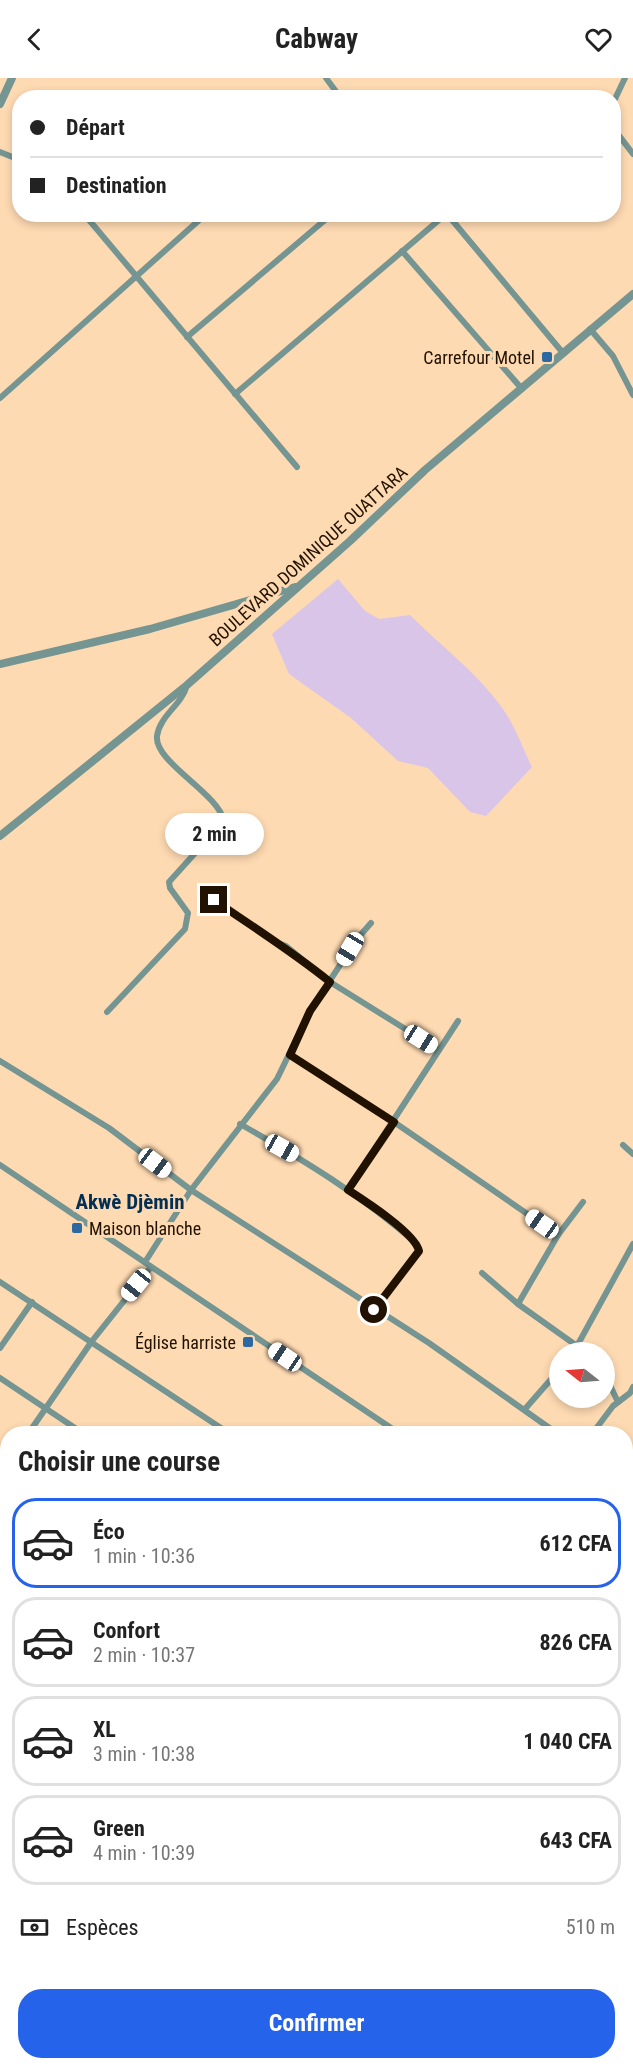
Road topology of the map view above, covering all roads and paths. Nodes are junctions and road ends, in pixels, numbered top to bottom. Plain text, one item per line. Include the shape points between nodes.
1 (12, 78) edge
2 (326, 78) edge
3 (335, 90) edge
4 (0, 104) edge
5 (621, 138) edge
6 (633, 153) edge
7 (91, 222) edge
8 (197, 222) edge
9 (323, 222) edge
10 (436, 222) edge
11 (453, 222) edge
12 (402, 251) junction
13 (136, 276) junction
14 (633, 294) edge
15 (590, 329) junction
16 (187, 337) junction
17 (563, 353) junction
18 (522, 389) junction
19 (235, 394) junction
20 (633, 395) edge
21 (0, 398) edge
22 (297, 467) dead end
23 (297, 587) junction
24 (0, 664) edge
25 (187, 685) junction
26 (0, 836) edge
27 (214, 900) dead end
28 (371, 923) dead end
29 (330, 982) junction
30 (107, 1012) dead end
31 (458, 1021) dead end
32 (439, 1050) junction
33 (290, 1055) junction
34 (0, 1061) edge
35 (394, 1122) junction
36 (240, 1124) junction
37 (623, 1145) dead end
38 (633, 1154) edge
39 (0, 1165) edge
40 (191, 1190) junction
41 (348, 1190) junction
42 (583, 1202) dead end
43 (558, 1235) junction
44 (633, 1244) edge
45 (148, 1265) junction
46 (482, 1273) dead end
47 (0, 1282) edge
48 (32, 1302) junction
49 (518, 1304) junction
50 (374, 1310) junction
51 (92, 1341) junction
52 (571, 1342) edge
53 (579, 1342) edge
54 (0, 1347) edge
55 (0, 1378) edge
56 (549, 1382) edge
57 (632, 1392) edge
58 (615, 1396) edge
59 (618, 1402) junction
60 (45, 1407) junction
61 (525, 1409) junction
62 (33, 1426) edge
63 (72, 1426) edge
64 (218, 1426) edge
65 (388, 1426) edge
66 (547, 1426) edge
67 (598, 1426) edge

1 - 4 street
2 - 3 street
5 - 6 street
7 - 13 street
8 - 13 street
9 - 16 street
10 - 12 street
11 - 17 street
12 - 18 street
12 - 19 street
13 - 16 street
13 - 21 street
14 - 15 street, BOULEVARD DOMINIQUE OUATTARA
15 - 17 street, BOULEVARD DOMINIQUE OUATTARA
15 - 20 street via 613,356
16 - 19 street
17 - 18 street, BOULEVARD DOMINIQUE OUATTARA
18 - 23 street, BOULEVARD DOMINIQUE OUATTARA via 425,470
19 - 22 street
23 - 24 street via 150,629
23 - 25 street, BOULEVARD DOMINIQUE OUATTARA
25 - 26 street, BOULEVARD DOMINIQUE OUATTARA
25 - 30 street via 184,696 159,728 157,739 160,750 204,793 224,821 169,882 188,914 185,929
27 - 29 street via 286,946
28 - 29 street
29 - 32 street
29 - 33 street via 310,1011
31 - 32 street
32 - 35 street
33 - 35 street
33 - 36 street via 277,1079
34 - 40 street via 109,1128
35 - 41 street
35 - 43 street
36 - 40 street
36 - 41 street
37 - 38 street
39 - 45 street
40 - 45 street
40 - 50 street
41 - 50 street via 413,1239 419,1251
42 - 43 street
43 - 49 street
44 - 53 street
45 - 51 street
45 - 65 street
46 - 49 street
47 - 48 street
48 - 51 street
48 - 54 street
49 - 52 street
50 - 61 street
51 - 60 street
51 - 64 street
55 - 60 street
56 - 61 street
57 - 59 street
58 - 59 street
59 - 67 street
60 - 62 street
60 - 63 street
61 - 66 street

